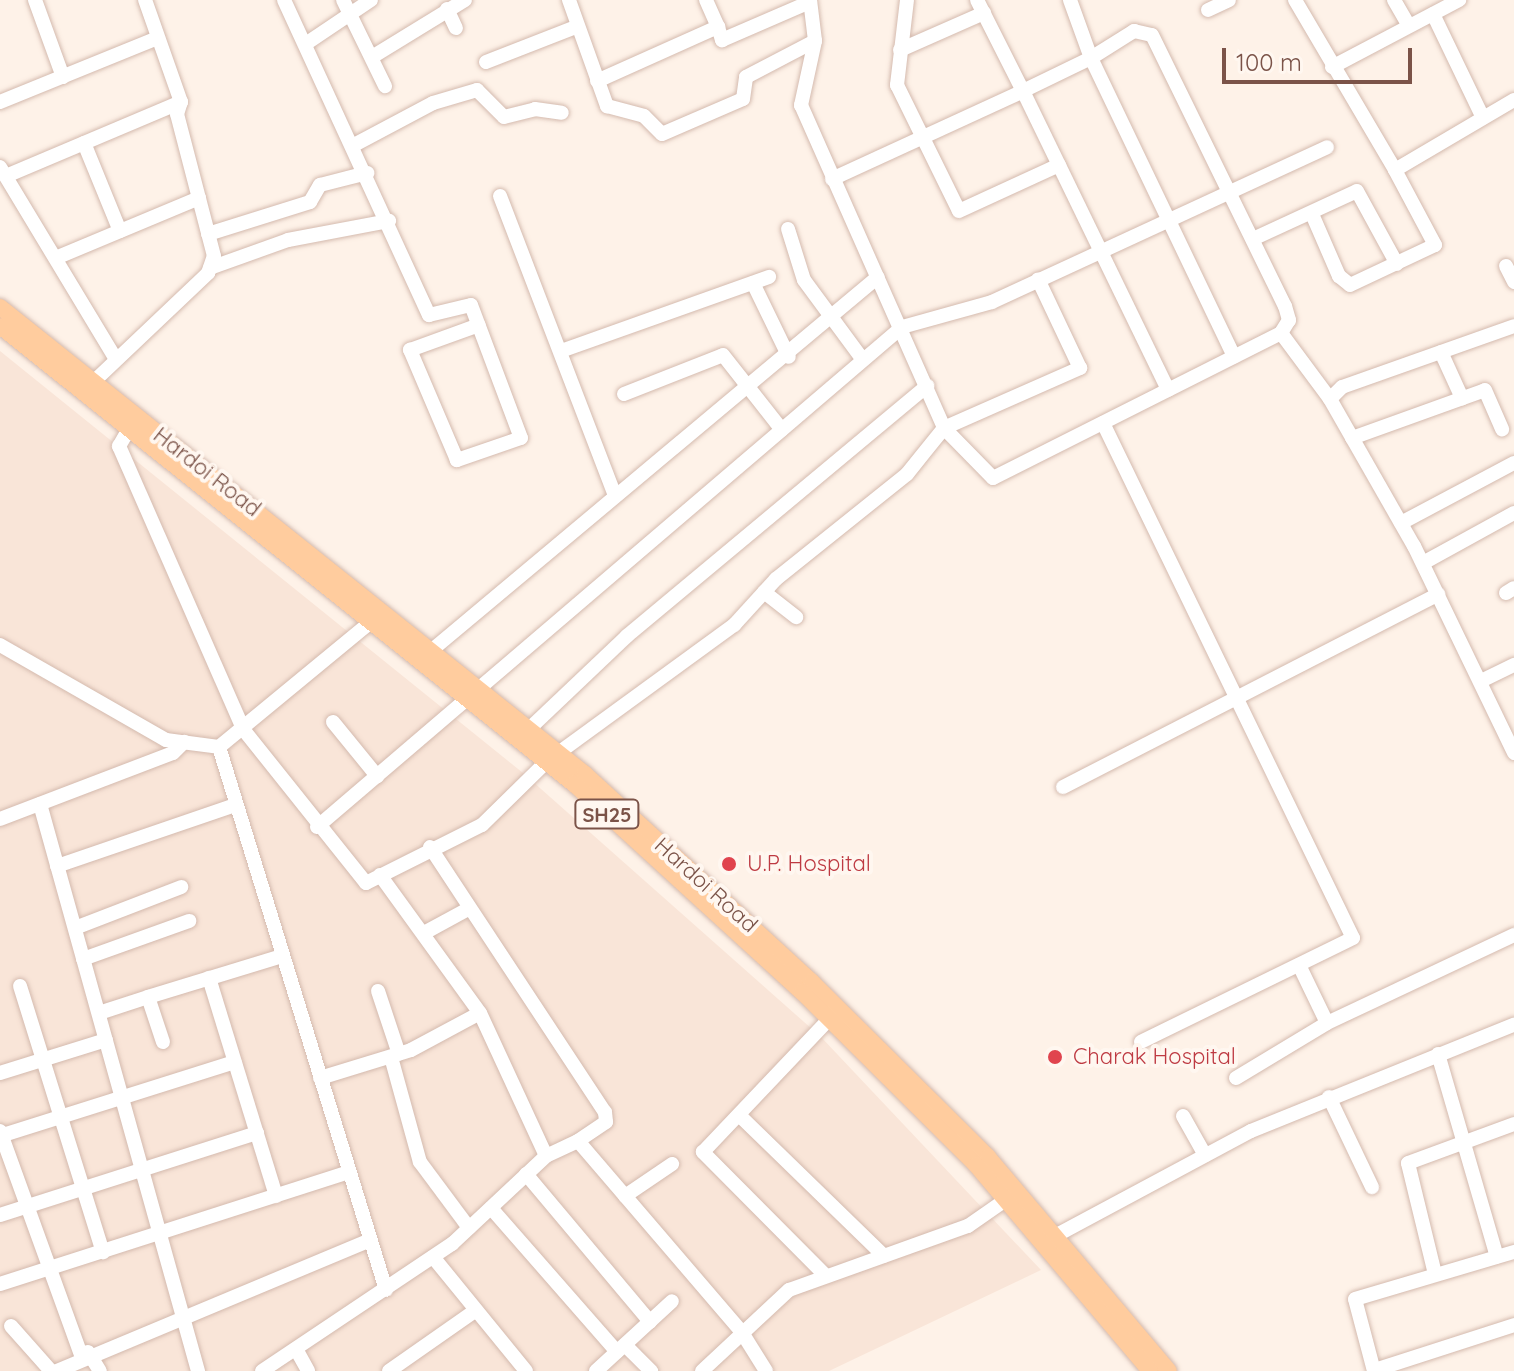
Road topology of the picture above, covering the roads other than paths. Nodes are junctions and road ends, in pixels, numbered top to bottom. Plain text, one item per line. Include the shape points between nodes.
1 (35, 0) edge
2 (145, 0) edge
3 (284, 0) edge
4 (343, 0) edge
5 (371, 0) edge
6 (465, 0) edge
7 (569, 0) edge
8 (706, 0) edge
9 (907, 0) edge
10 (1070, 0) edge
11 (1229, 0) edge
12 (1295, 0) edge
13 (1394, 0) edge
14 (1459, 0) edge
15 (810, 1) edge
16 (981, 6) edge
17 (440, 7) edge
18 (1208, 10) dead end
19 (350, 14) junction
20 (1433, 14) junction
21 (1408, 24) junction
22 (576, 27) junction
23 (718, 27) junction
24 (456, 28) dead end
25 (158, 38) junction
26 (815, 41) junction
27 (307, 43) junction
28 (900, 50) junction
29 (372, 57) junction
30 (1091, 58) junction
31 (486, 62) dead end
32 (1332, 67) junction
33 (63, 77) junction
34 (597, 81) junction
35 (385, 86) dead end
36 (1023, 91) junction
37 (1514, 100) edge
38 (0, 102) edge
39 (181, 102) junction
40 (562, 113) dead end
41 (1483, 118) junction
42 (918, 139) junction
43 (84, 143) junction
44 (354, 145) junction
45 (1327, 147) dead end
46 (1059, 165) junction
47 (1395, 170) junction
48 (3, 171) edge
49 (367, 173) junction
50 (832, 179) junction
51 (1229, 190) junction
52 (500, 196) dead end
53 (199, 198) junction
54 (1312, 214) junction
55 (1169, 216) junction
56 (389, 221) junction
57 (788, 229) dead end
58 (120, 231) junction
59 (208, 234) junction
60 (1255, 238) junction
61 (1101, 248) junction
62 (58, 257) junction
63 (1397, 264) junction
64 (1506, 266) dead end
65 (210, 268) junction
66 (769, 277) dead end
67 (878, 277) junction
68 (1038, 279) junction
69 (1514, 282) edge
70 (753, 283) junction
71 (0, 307) edge
72 (829, 318) junction
73 (479, 325) junction
74 (0, 326) edge
75 (1514, 326) edge
76 (902, 327) junction
77 (1281, 333) junction
78 (561, 351) junction
79 (1441, 352) junction
80 (789, 357) junction
81 (1234, 357) junction
82 (116, 359) junction
83 (863, 360) junction
84 (927, 386) junction
85 (88, 387) junction
86 (751, 389) junction
87 (1168, 390) junction
88 (624, 394) dead end
89 (1462, 398) junction
90 (1330, 399) junction
91 (1103, 423) junction
92 (944, 428) junction
93 (129, 429) junction
94 (1502, 429) dead end
95 (782, 430) junction
96 (1352, 438) junction
97 (1514, 463) edge
98 (615, 496) junction
99 (1514, 513) edge
100 (1401, 523) junction
101 (1423, 563) junction
102 (764, 592) junction
103 (1438, 594) junction
104 (377, 617) junction
105 (796, 617) dead end
106 (0, 645) edge
107 (432, 650) junction
108 (1513, 668) edge
109 (1481, 681) junction
110 (473, 693) junction
111 (1238, 701) junction
112 (333, 722) dead end
113 (243, 729) junction
114 (529, 729) junction
115 (184, 742) junction
116 (219, 747) junction
117 (1514, 753) edge
118 (555, 759) junction
119 (377, 776) junction
120 (1063, 787) dead end
121 (40, 804) junction
122 (235, 805) junction
123 (0, 819) edge
124 (317, 827) junction
125 (430, 847) junction
126 (57, 866) junction
127 (380, 875) junction
128 (181, 887) dead end
129 (468, 909) junction
130 (189, 921) dead end
131 (75, 928) junction
132 (424, 933) junction
133 (1514, 935) edge
134 (282, 956) junction
135 (83, 959) junction
136 (1299, 965) junction
137 (209, 978) junction
138 (20, 986) dead end
139 (378, 991) dead end
140 (148, 997) junction
141 (99, 1013) junction
142 (480, 1013) junction
143 (829, 1019) junction
144 (1327, 1023) junction
145 (1514, 1025) edge
146 (106, 1040) junction
147 (163, 1042) dead end
148 (1141, 1042) dead end
149 (1438, 1054) junction
150 (395, 1055) junction
151 (43, 1059) junction
152 (235, 1062) junction
153 (0, 1073) edge
154 (320, 1078) junction
155 (1236, 1078) dead end
156 (122, 1097) junction
157 (1329, 1097) junction
158 (739, 1115) junction
159 (1183, 1116) dead end
160 (61, 1117) junction
161 (1514, 1124) edge
162 (257, 1133) junction
163 (0, 1134) edge
164 (578, 1141) junction
165 (1466, 1141) junction
166 (1205, 1155) junction
167 (546, 1156) junction
168 (672, 1164) dead end
169 (142, 1169) junction
170 (349, 1172) junction
171 (526, 1174) junction
172 (1372, 1187) dead end
173 (83, 1188) junction
174 (276, 1196) junction
175 (625, 1196) junction
176 (1012, 1196) junction
177 (27, 1206) junction
178 (491, 1208) junction
179 (0, 1215) edge
180 (469, 1228) junction
181 (160, 1234) junction
182 (1055, 1236) junction
183 (370, 1240) junction
184 (103, 1252) junction
185 (1514, 1252) edge
186 (884, 1256) junction
187 (433, 1257) junction
188 (1497, 1257) junction
189 (49, 1268) junction
190 (1435, 1274) junction
191 (826, 1276) junction
192 (0, 1284) edge
193 (386, 1290) junction
194 (672, 1301) dead end
195 (476, 1310) junction
196 (182, 1314) junction
197 (650, 1322) junction
198 (1514, 1325) edge
199 (11, 1326) dead end
200 (741, 1331) junction
201 (621, 1348) junction
202 (296, 1349) junction
203 (84, 1354) junction
204 (1376, 1370) edge
205 (54, 1371) edge
206 (100, 1371) edge
207 (198, 1371) edge
208 (262, 1371) edge
209 (308, 1371) edge
210 (389, 1371) edge
211 (526, 1371) edge
212 (596, 1371) edge
213 (651, 1371) edge
214 (702, 1371) edge
215 (766, 1371) edge
216 (1150, 1371) edge
217 (1169, 1371) edge

1 - 33 street
2 - 25 street
3 - 27 street
4 - 19 street
5 - 19 street
6 - 17 street
7 - 22 street
8 - 23 street
9 - 28 street
10 - 30 street
11 - 18 street
12 - 32 street
13 - 21 street
14 - 20 street
15 - 23 street via 722,40
15 - 26 street
16 - 28 street
16 - 36 street
17 - 24 street
17 - 29 street
19 - 27 street
19 - 29 street
20 - 21 street
20 - 41 street
21 - 32 street
22 - 31 street
22 - 34 street
23 - 34 street
25 - 33 street
25 - 39 street
26 - 34 street via 746,77 743,99 662,134 644,116 607,106
26 - 50 street via 801,105
27 - 44 street
28 - 42 street via 897,85
29 - 35 street
30 - 36 street
30 - 51 street via 1134,31 1152,35
30 - 55 street
32 - 47 street
33 - 38 street
36 - 42 street
36 - 46 street
37 - 41 street
39 - 43 street
39 - 53 street via 177,114
40 - 44 street via 535,109 504,117 477,90 433,103
41 - 47 street
42 - 46 street via 959,211
42 - 50 street
43 - 48 street
43 - 58 street
44 - 49 street
45 - 51 street
46 - 61 street
47 - 63 street via 1435,245
48 - 62 street
49 - 56 street
49 - 59 street via 320,185 310,202
50 - 67 street
51 - 55 street
51 - 60 street
52 - 78 street
53 - 58 street
53 - 59 street
54 - 60 street
54 - 63 street via 1339,276 1350,285
54 - 63 street via 1357,191
55 - 61 street
55 - 81 street
56 - 65 street via 288,240
56 - 73 street via 429,315 471,305
57 - 72 street via 804,280
58 - 62 street
59 - 65 street
60 - 77 street via 1289,320
61 - 68 street
61 - 87 street
62 - 82 street
64 - 69 street
65 - 82 street
66 - 70 street
67 - 72 street
67 - 76 street
68 - 76 street via 992,302
68 - 92 street via 1080,368
70 - 78 street
70 - 80 street
71 - 85 main road, Hardoi Road / SH25
72 - 80 street
72 - 83 street
73 - 73 street via 521,438 457,460 410,350
74 - 85 main road, Hardoi Road / SH25
75 - 79 street
76 - 83 street
76 - 84 street
77 - 81 street
77 - 90 street
78 - 98 street
79 - 89 street
79 - 90 street via 1342,387
80 - 86 street
81 - 87 street
82 - 85 street
83 - 95 street
84 - 92 street
84 - 114 street via 627,636
85 - 93 main road, Hardoi Road / SH25
85 - 104 main road, Hardoi Road / SH25
86 - 88 street via 723,355
86 - 95 street
86 - 98 street
87 - 91 street
89 - 94 street via 1485,390
89 - 96 street
90 - 96 street
91 - 92 street via 993,478
91 - 111 street
92 - 102 street via 907,474
93 - 104 main road, Hardoi Road / SH25
93 - 113 street via 119,446
95 - 110 street
96 - 100 street
97 - 100 street
98 - 107 street
99 - 101 street
100 - 101 street
101 - 103 street
102 - 105 street
102 - 118 street via 734,625
103 - 109 street
103 - 111 street
104 - 107 main road, Hardoi Road / SH25
104 - 110 main road, Hardoi Road / SH25
104 - 113 street
106 - 115 street via 166,740
107 - 110 main road, Hardoi Road / SH25
108 - 109 street
109 - 117 street
110 - 114 main road, Hardoi Road / SH25
110 - 118 main road, Hardoi Road / SH25
110 - 119 street
111 - 120 street
111 - 136 street via 1353,938
112 - 119 street
113 - 116 street
113 - 124 street
114 - 118 main road, Hardoi Road / SH25
115 - 116 street
115 - 121 street via 173,753
116 - 122 street
118 - 125 street via 482,825
118 - 143 main road, Hardoi Road / SH25
118 - 176 main road, Hardoi Road / SH25 via 812,982
119 - 124 street
121 - 123 street
121 - 126 street
122 - 126 street
122 - 134 street
124 - 127 street via 366,883
125 - 127 street
125 - 129 street
126 - 131 street
127 - 132 street
128 - 131 street
129 - 132 street
129 - 164 street via 605,1112 606,1122
130 - 135 street
131 - 135 street
132 - 142 street
133 - 144 street
134 - 137 street
134 - 154 street
135 - 141 street
136 - 144 street
136 - 148 street
137 - 140 street
137 - 152 street
138 - 151 street
139 - 150 street
140 - 141 street
140 - 147 street
141 - 146 street
142 - 150 street
142 - 167 street
143 - 158 street
143 - 176 main road, Hardoi Road / SH25
144 - 155 street
145 - 149 street
146 - 151 street
146 - 156 street
149 - 157 street
149 - 165 street
150 - 154 street
150 - 180 street via 420,1162
151 - 153 street
151 - 160 street
152 - 156 street
152 - 162 street
154 - 170 street
156 - 160 street
156 - 169 street
157 - 166 street
157 - 172 street
158 - 186 street
158 - 191 street via 703,1152
159 - 166 street
160 - 163 street
160 - 173 street
161 - 165 street
162 - 169 street
162 - 174 street
163 - 177 street
164 - 167 street
164 - 175 street
165 - 188 street
165 - 190 street via 1408,1163
166 - 182 street
167 - 171 street
168 - 175 street
169 - 173 street
169 - 181 street
170 - 174 street
170 - 183 street
171 - 178 street
171 - 197 street
173 - 177 street
173 - 184 street
174 - 181 street
175 - 200 street
176 - 182 main road, Hardoi Road / SH25
176 - 186 street via 968,1226
176 - 216 main road, Hardoi Road / SH25
177 - 179 street
177 - 189 street
178 - 180 street
178 - 201 street
180 - 187 street
181 - 184 street
181 - 196 street
182 - 217 main road, Hardoi Road / SH25
183 - 193 street
183 - 196 street
184 - 189 street
185 - 188 street
186 - 191 street
187 - 193 street
187 - 195 street
188 - 190 street
189 - 192 street
189 - 203 street
190 - 204 street via 1355,1299
191 - 200 street via 789,1290
193 - 202 street
194 - 197 street
195 - 210 street
195 - 211 street
196 - 203 street
196 - 207 street
197 - 201 street
198 - 204 street
199 - 205 street
200 - 214 street
200 - 215 street
201 - 212 street
201 - 213 street
202 - 208 street
202 - 209 street
203 - 205 street
203 - 206 street

